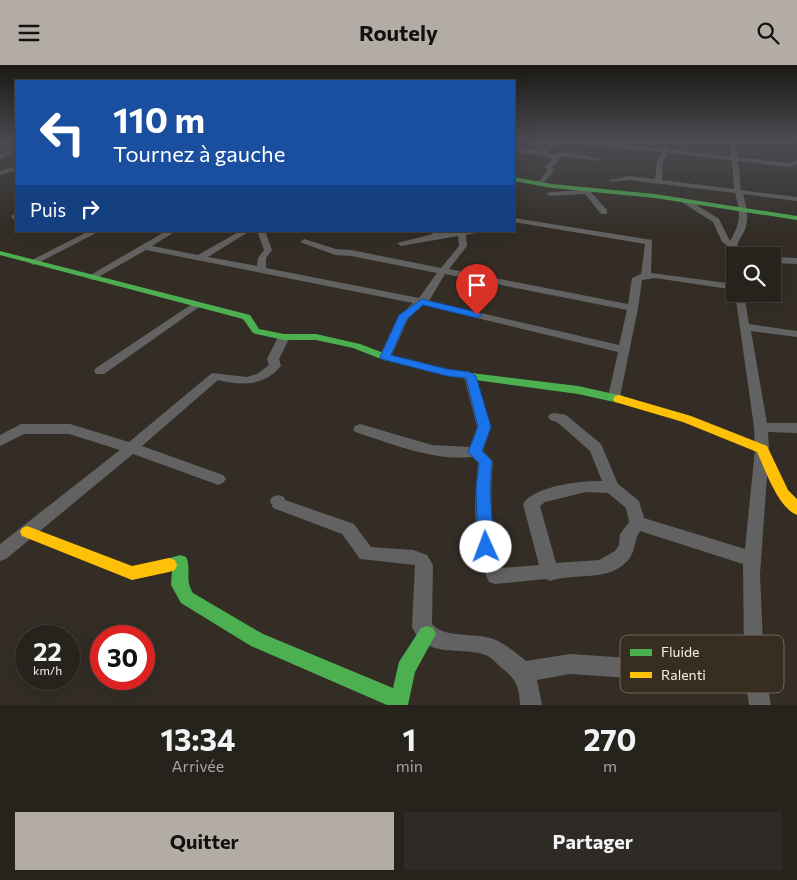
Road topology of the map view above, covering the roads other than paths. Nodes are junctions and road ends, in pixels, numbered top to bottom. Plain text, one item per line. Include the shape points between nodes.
1 (551, 172) edge
2 (659, 172) edge
3 (736, 172) edge
4 (515, 179) edge
5 (612, 181) dead end
6 (658, 182) junction
7 (540, 183) junction
8 (587, 190) junction
9 (738, 191) junction
10 (550, 194) dead end
11 (797, 199) edge
12 (684, 201) junction
13 (744, 211) junction
14 (604, 212) dead end
15 (797, 218) edge
16 (515, 220) edge
17 (94, 232) edge
18 (170, 232) edge
19 (244, 232) edge
20 (261, 232) edge
21 (434, 232) edge
22 (462, 232) edge
23 (444, 235) junction
24 (304, 242) dead end
25 (401, 243) dead end
26 (732, 245) joint
27 (145, 247) junction
28 (0, 253) edge
29 (201, 257) junction
30 (781, 261) edge
31 (797, 261) edge
32 (32, 262) junction
33 (261, 270) junction
34 (442, 272) junction
35 (646, 275) junction
36 (92, 277) junction
37 (726, 286) edge
38 (422, 302) junction
39 (740, 302) edge
40 (195, 305) junction
41 (633, 308) junction
42 (745, 327) junction
43 (797, 334) edge
44 (284, 337) junction
45 (624, 350) junction
46 (385, 357) junction
47 (100, 371) dead end
48 (470, 376) junction
49 (614, 397) junction
50 (554, 417) dead end
51 (761, 427) junction
52 (797, 428) edge
53 (360, 429) dead end
54 (0, 441) edge
55 (131, 448) junction
56 (762, 449) junction
57 (475, 452) junction
58 (218, 479) dead end
59 (612, 487) junction
60 (278, 501) dead end
61 (797, 509) edge
62 (636, 523) junction
63 (27, 532) junction
64 (0, 554) edge
65 (752, 559) junction
66 (550, 573) junction
67 (427, 634) junction
68 (753, 635) edge
69 (620, 667) edge
70 (524, 673) junction
71 (405, 703) edge
72 (531, 705) edge

1 - 7 street
2 - 6 street
3 - 9 street
4 - 7 street
5 - 6 street via 629,178
6 - 9 street
7 - 8 street
8 - 10 street
8 - 12 street
8 - 14 street
9 - 11 street
9 - 13 street
12 - 13 street
12 - 26 street via 716,221 726,241
13 - 15 street
13 - 26 street via 742,227
16 - 35 street via 649,242
17 - 32 street
18 - 27 street
19 - 29 street
20 - 33 street via 268,249 262,258
21 - 23 street
22 - 23 street
22 - 34 street via 463,245
23 - 25 street
24 - 34 street via 334,252
27 - 29 street
27 - 36 street
28 - 32 street
29 - 33 street
30 - 31 street
32 - 36 street
33 - 38 street
34 - 38 street
34 - 41 street
35 - 37 street
35 - 41 street via 638,278
36 - 40 street
38 - 45 street
38 - 46 street via 403,317
39 - 42 street
40 - 44 street via 247,317 256,331
40 - 47 street
41 - 45 street
42 - 43 street
42 - 51 street
44 - 46 street via 316,337
44 - 55 street via 273,359 275,366 267,375 239,382 216,376
45 - 49 street
46 - 48 street
48 - 49 street
48 - 57 street via 484,427
49 - 56 street via 687,419
50 - 59 street via 561,418 596,448
51 - 52 street
51 - 56 street
53 - 57 street via 422,448 465,454
54 - 55 street via 21,429 70,429
55 - 58 street
55 - 63 street
56 - 61 street via 783,493
56 - 65 street
57 - 66 street via 486,461 483,489 486,547 495,576
59 - 62 street via 633,505
59 - 66 street via 586,486 540,497 531,503
60 - 67 street via 348,529 366,554 421,560 424,565 422,627
62 - 65 street
62 - 66 street via 628,534 627,547 621,556 602,567
63 - 64 street
63 - 71 street via 132,573 180,562 179,585 187,598 257,640
65 - 68 street
67 - 70 street via 436,639 493,648
67 - 71 street via 406,669
69 - 70 street via 570,664
70 - 72 street

